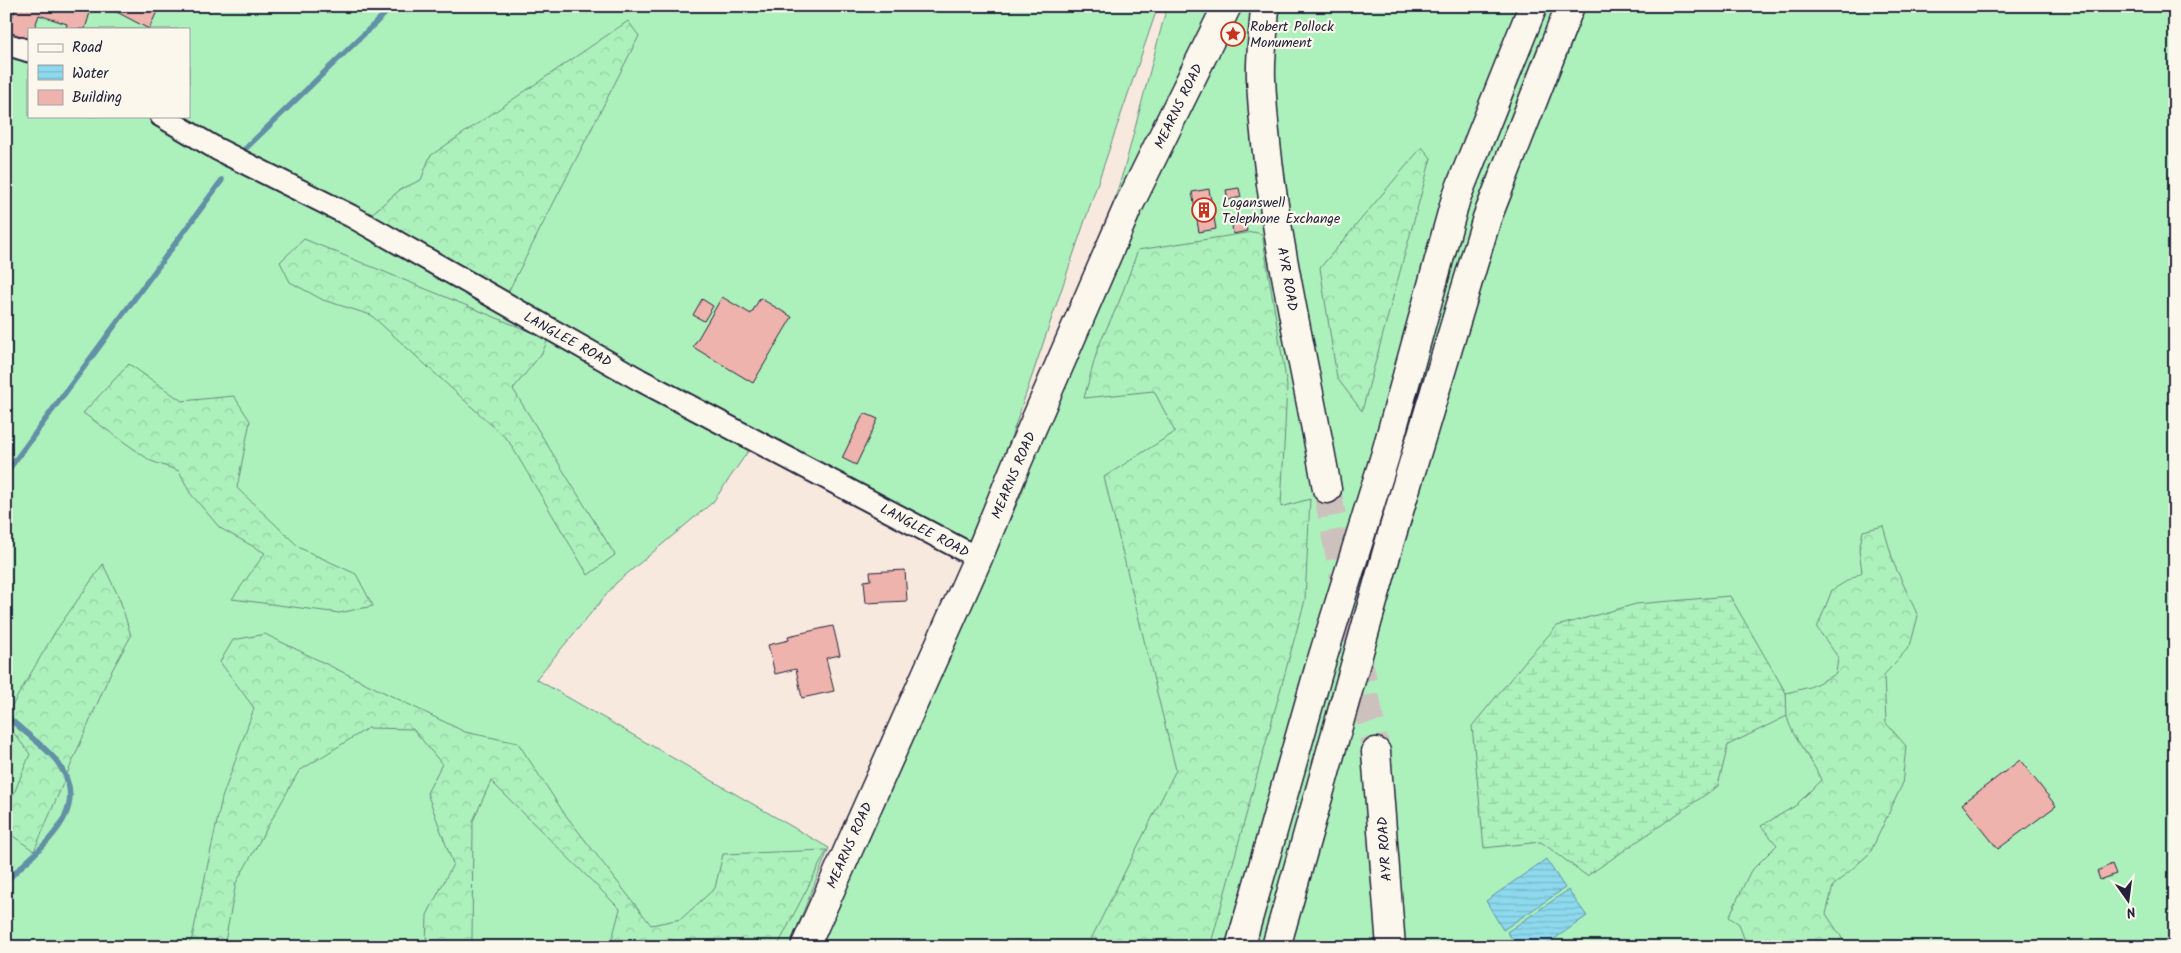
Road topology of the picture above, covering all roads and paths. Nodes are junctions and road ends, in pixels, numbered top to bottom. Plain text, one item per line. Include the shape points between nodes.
1 (1226, 6) edge
2 (1265, 6) edge
3 (1533, 6) edge
4 (1570, 6) edge
5 (6, 44) edge
6 (28, 51) edge
7 (163, 118) edge
8 (1327, 489) tunnel mouth
9 (978, 558) junction
10 (1376, 752) tunnel mouth
11 (805, 947) edge
12 (1240, 947) edge
13 (1276, 947) edge
14 (1391, 947) edge

1 - 9 main road, MEARNS ROAD via 1127,209
2 - 8 main road, AYR ROAD via 1261,77 1270,163 1280,236
3 - 12 main road via 1456,198 1385,456 1319,669
4 - 13 main road via 1487,218 1390,541
5 - 6 street
7 - 9 street, LANGLEE ROAD via 217,149 351,216 640,380
9 - 11 main road, MEARNS ROAD
10 - 14 main road, AYR ROAD

